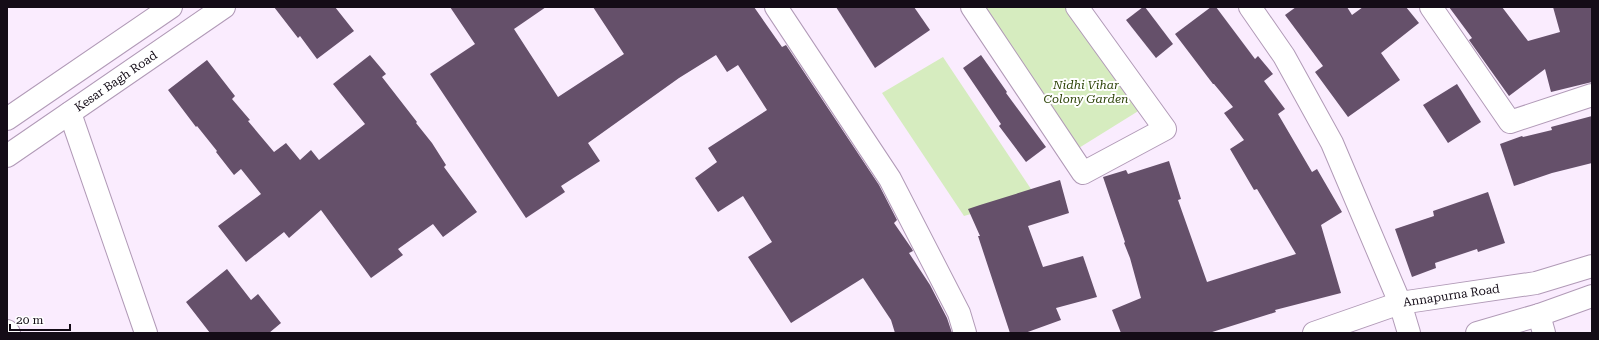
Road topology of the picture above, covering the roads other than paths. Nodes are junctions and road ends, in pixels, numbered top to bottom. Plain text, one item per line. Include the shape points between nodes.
1 (171, 7) edge
2 (224, 7) edge
3 (776, 7) edge
4 (972, 7) edge
5 (1077, 7) edge
6 (1250, 7) edge
7 (1431, 7) edge
8 (1592, 95) edge
9 (70, 113) junction
10 (7, 119) edge
11 (7, 156) edge
12 (1592, 266) edge
13 (1592, 296) edge
14 (1400, 303) junction
15 (1541, 324) edge
16 (146, 333) edge
17 (965, 333) edge
18 (1314, 333) edge
19 (1409, 333) edge
20 (1477, 333) edge

1 - 10 street
2 - 9 street, Kesar Bagh Road
3 - 17 street via 890,179 959,313
4 - 5 street via 1083,173 1165,129
6 - 14 street via 1284,56 1332,143
7 - 8 street via 1510,122
9 - 11 street, Kesar Bagh Road
9 - 16 street
12 - 14 street, Annapurna Road via 1536,283
13 - 15 street
14 - 18 street, Annapurna Road
14 - 19 street
15 - 20 street

